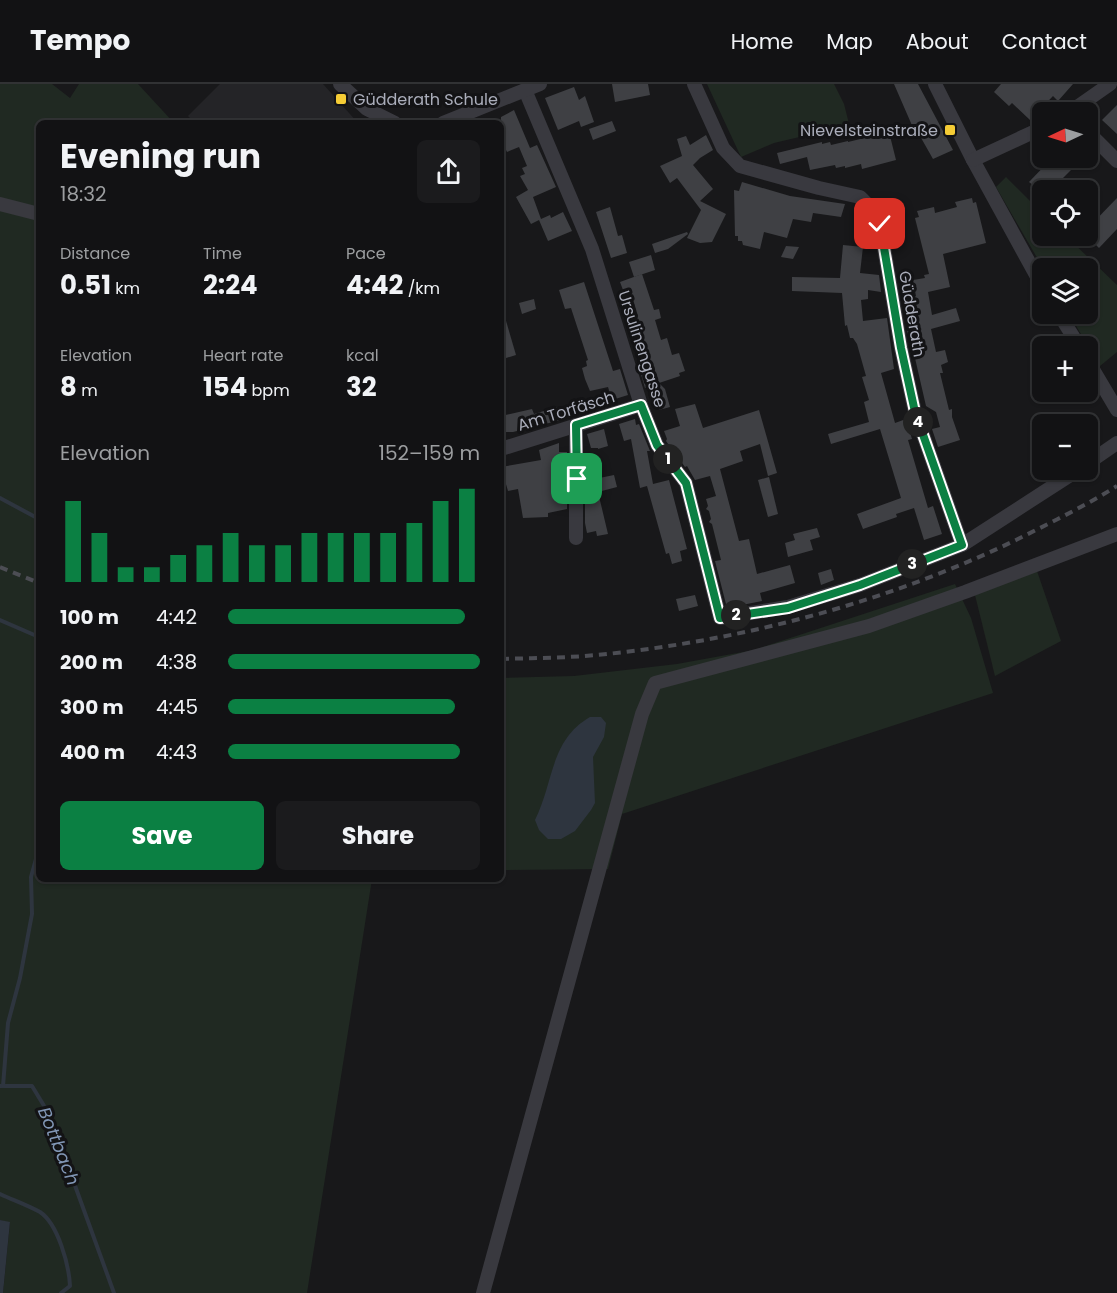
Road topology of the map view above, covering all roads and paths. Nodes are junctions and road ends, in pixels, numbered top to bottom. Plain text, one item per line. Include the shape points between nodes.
1 (340, 84) edge
2 (540, 84) edge
3 (694, 84) edge
4 (935, 84) edge
5 (1110, 84) edge
6 (525, 90) junction
7 (1084, 102) edge
8 (389, 120) edge
9 (450, 120) edge
10 (1032, 133) edge
11 (1098, 142) edge
12 (973, 160) junction
13 (1117, 161) edge
14 (0, 204) edge
15 (36, 213) edge
16 (1032, 268) edge
17 (1098, 378) edge
18 (641, 405) junction
19 (1117, 410) edge
20 (576, 425) junction
21 (1117, 443) edge
22 (504, 448) edge
23 (1098, 456) edge
24 (1063, 480) edge
25 (1117, 534) edge
26 (576, 538) dead end
27 (962, 545) junction
28 (483, 1293) edge

1 - 8 street via 367,109
2 - 6 street
3 - 27 street, Güdderath via 723,148 740,166 860,197 880,224 915,412
4 - 12 street
5 - 7 street
6 - 9 street
6 - 18 street, Ursulinengasse via 592,249
10 - 12 street
11 - 13 street
12 - 16 street
14 - 15 street
17 - 19 street
18 - 20 street, Am Torfäsch
18 - 27 street, Ursulinengasse via 657,445 686,483 720,618 788,608
20 - 22 street, Am Torfäsch
20 - 26 street
21 - 23 street
24 - 27 street
25 - 28 street via 869,626 655,683 642,714

